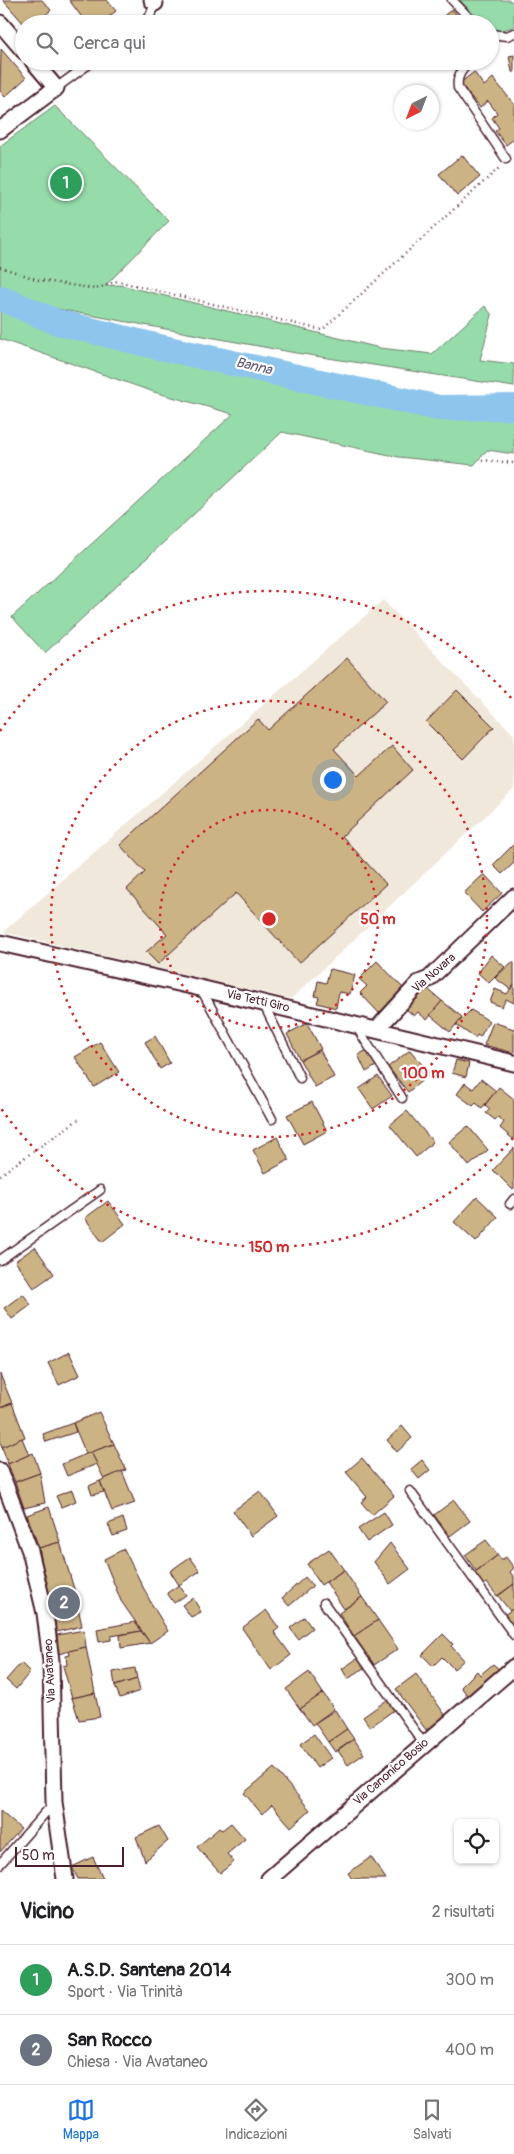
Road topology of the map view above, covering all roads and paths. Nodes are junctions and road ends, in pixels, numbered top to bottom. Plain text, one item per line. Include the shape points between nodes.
1 (452, 0) edge
2 (153, 2) edge
3 (150, 15) edge
4 (466, 15) edge
5 (0, 24) edge
6 (514, 33) edge
7 (499, 35) edge
8 (15, 41) edge
9 (41, 70) edge
10 (81, 70) edge
11 (463, 70) edge
12 (56, 88) junction
13 (0, 130) edge
14 (506, 159) joint
15 (0, 267) edge
16 (482, 460) dead end
17 (514, 462) edge
18 (514, 898) edge
19 (0, 943) edge
20 (200, 988) junction
21 (263, 1002) junction
22 (355, 1024) junction
23 (377, 1029) junction
24 (514, 1063) edge
25 (300, 1078) dead end
26 (402, 1098) dead end
27 (79, 1119) dead end
28 (272, 1119) dead end
29 (0, 1176) edge
30 (100, 1190) dead end
31 (0, 1260) edge
32 (0, 1470) edge
33 (410, 1491) dead end
34 (324, 1603) dead end
35 (514, 1636) edge
36 (514, 1667) edge
37 (424, 1744) junction
38 (54, 1802) junction
39 (0, 1864) edge
40 (65, 1879) edge
41 (269, 1879) edge

1 - 4 lane
2 - 3 lane
5 - 8 street
6 - 7 lane
9 - 12 street
10 - 12 lane
11 - 14 lane via 457,81 458,88
12 - 13 street
14 - 15 path via 322,330 117,281 96,289 39,280
16 - 17 path
18 - 23 street, Via Novara via 429,979 419,983
19 - 20 street, Via Tetti Giro
20 - 21 street, Via Tetti Giro
20 - 28 lane
21 - 22 street, Via Tetti Giro
21 - 25 lane
22 - 23 street, Via Tetti Giro
22 - 26 lane
23 - 24 street, Via Tetti Giro
27 - 29 path
30 - 31 lane
32 - 38 street, Via Avataneo via 30,1551 45,1613 50,1662
33 - 35 lane
34 - 37 lane
36 - 37 street, Via Canonico Bosio
37 - 41 street, Via Canonico Bosio
38 - 39 lane
38 - 40 street, Via Avataneo

